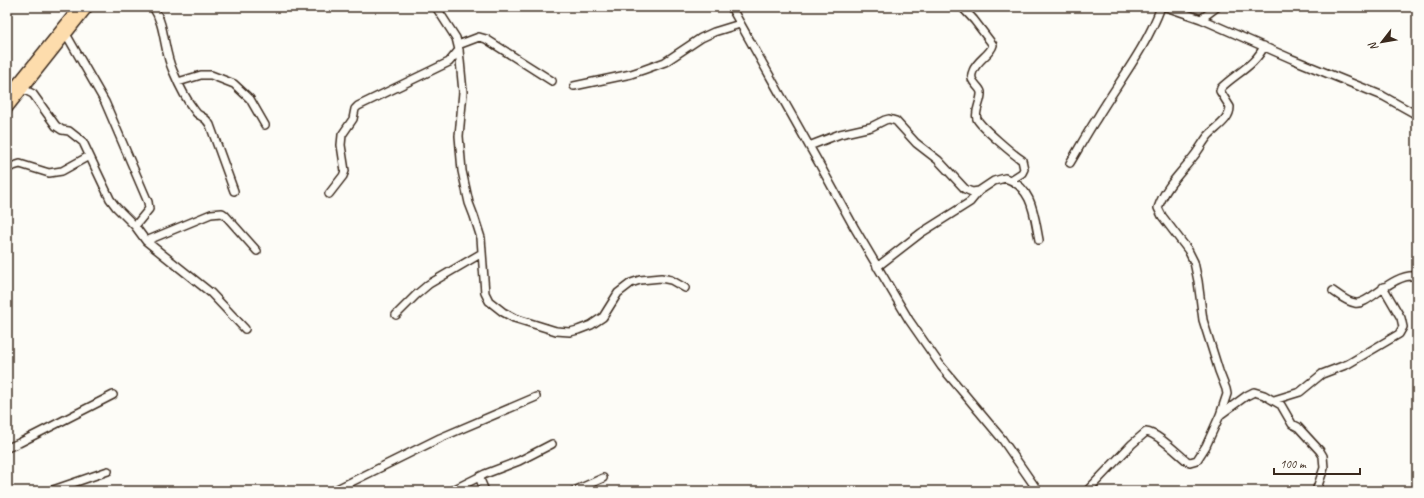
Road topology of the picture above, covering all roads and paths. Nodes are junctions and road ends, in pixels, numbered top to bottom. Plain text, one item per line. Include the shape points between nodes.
1 (79, 7) edge
2 (88, 7) edge
3 (153, 7) edge
4 (436, 7) edge
5 (731, 7) edge
6 (962, 7) edge
7 (1161, 7) edge
8 (1166, 7) edge
9 (1217, 7) edge
10 (1201, 19) junction
11 (740, 24) junction
12 (66, 34) junction
13 (1264, 46) junction
14 (459, 48) junction
15 (552, 81) dead end
16 (178, 82) junction
17 (574, 86) dead end
18 (23, 89) junction
19 (11, 95) edge
20 (7, 110) edge
21 (1415, 112) edge
22 (265, 126) dead end
23 (809, 146) junction
24 (89, 156) junction
25 (1070, 163) dead end
26 (7, 168) edge
27 (1011, 180) junction
28 (234, 191) dead end
29 (979, 191) junction
30 (329, 194) dead end
31 (135, 226) junction
32 (1040, 240) dead end
33 (146, 241) junction
34 (257, 251) dead end
35 (482, 253) junction
36 (877, 268) junction
37 (1417, 276) edge
38 (1382, 287) junction
39 (685, 288) dead end
40 (1333, 291) dead end
41 (396, 315) dead end
42 (245, 329) dead end
43 (113, 395) dead end
44 (536, 396) dead end
45 (1274, 400) junction
46 (1220, 415) junction
47 (552, 444) dead end
48 (7, 448) edge
49 (108, 471) dead end
50 (479, 477) junction
51 (603, 478) dead end
52 (50, 491) edge
53 (333, 491) edge
54 (451, 491) edge
55 (485, 491) edge
56 (574, 491) edge
57 (1038, 491) edge
58 (1087, 491) edge
59 (1316, 491) edge

1 - 19 main road
2 - 12 main road
3 - 16 street via 160,17 168,59
4 - 14 street
5 - 11 street
6 - 27 street via 993,45 972,73 981,98 977,119 1022,160 1022,173
7 - 25 street via 1144,44
8 - 10 street
9 - 10 street
10 - 13 street
11 - 17 street via 714,32 664,62 643,70
11 - 23 street
12 - 18 main road
12 - 31 street via 105,102 148,202 149,209
13 - 21 street
13 - 46 street via 1261,54 1221,88 1220,91 1230,107 1229,114 1175,178 1158,208 1194,262 1202,320 1226,389
14 - 15 street via 479,37 486,39
14 - 30 street via 449,62 355,109 354,119 342,135 340,145 345,171
14 - 35 street via 463,92 459,136 462,171 481,238
16 - 22 street via 201,75 211,75 234,84 250,99
16 - 28 street via 195,113 206,118 210,125
18 - 19 main road
18 - 24 street via 33,94 56,126 69,131 83,142
19 - 20 main road
23 - 29 street via 889,119 896,121 965,189
23 - 36 street
24 - 26 street via 62,171 49,173 20,164
24 - 31 street via 110,199
27 - 29 street via 1000,179
27 - 32 street via 1022,187 1030,200
29 - 36 street via 970,202 921,233
31 - 33 street
33 - 34 street via 211,214 222,213
33 - 42 street via 211,293
35 - 39 street via 485,292 492,305 532,325 564,332 591,325 606,314 618,293 631,283 661,278
35 - 41 street via 429,284
36 - 57 street via 927,348 995,430
37 - 38 street via 1400,278
38 - 40 street via 1360,303 1349,301
38 - 45 street via 1402,318 1403,327 1399,334 1348,364 1322,374 1300,392
43 - 48 street
44 - 53 street via 440,438
45 - 46 street via 1254,392
45 - 59 street via 1281,405 1292,424 1301,430 1323,456 1324,468
46 - 58 street via 1197,460 1190,462 1158,437 1146,432
47 - 50 street
49 - 52 street
50 - 54 street
50 - 55 street
51 - 56 street

